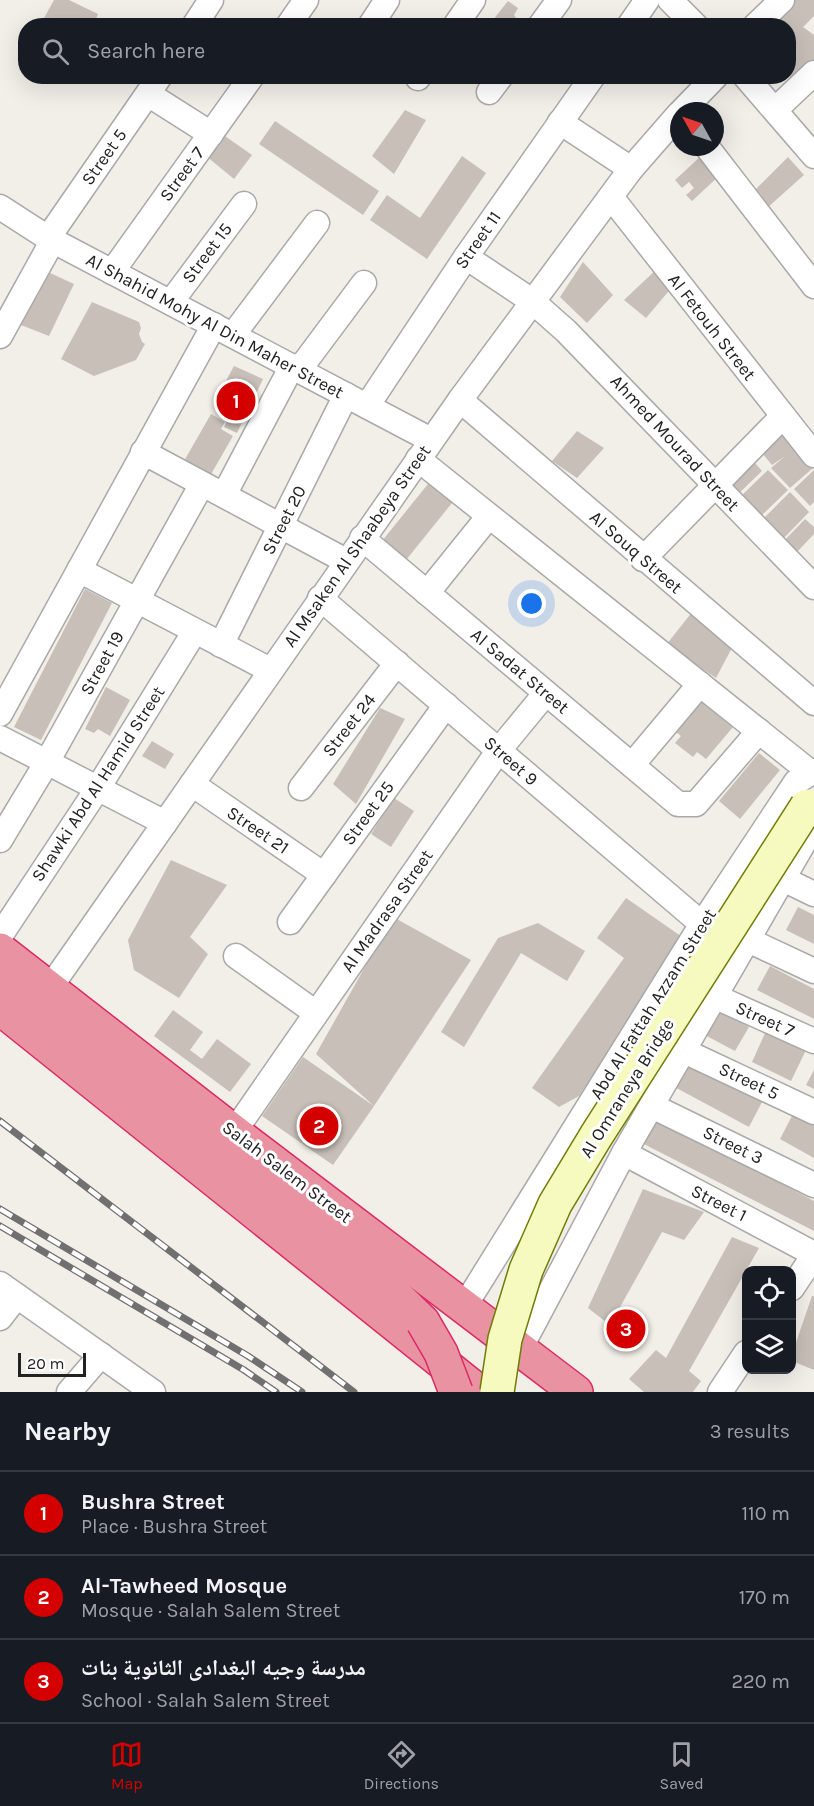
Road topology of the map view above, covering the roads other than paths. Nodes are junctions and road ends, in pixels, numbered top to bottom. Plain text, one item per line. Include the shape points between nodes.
1 (211, 0) edge
2 (306, 0) edge
3 (387, 0) edge
4 (473, 0) edge
5 (559, 0) edge
6 (647, 0) edge
7 (670, 0) edge
8 (782, 0) edge
9 (199, 18) edge
10 (294, 18) edge
11 (375, 18) edge
12 (461, 18) edge
13 (546, 18) edge
14 (635, 18) edge
15 (688, 18) edge
16 (763, 18) edge
17 (814, 73) edge
18 (246, 84) edge
19 (587, 84) edge
20 (708, 84) edge
21 (753, 84) edge
22 (154, 85) edge
23 (690, 102) edge
24 (776, 109) junction
25 (560, 122) junction
26 (670, 124) edge
27 (211, 134) junction
28 (714, 156) edge
29 (814, 156) edge
30 (631, 169) junction
31 (611, 197) junction
32 (244, 204) dead end
33 (0, 207) edge
34 (317, 223) dead end
35 (50, 239) junction
36 (466, 257) junction
37 (112, 272) junction
38 (364, 283) dead end
39 (814, 286) edge
40 (9, 299) edge
41 (532, 301) junction
42 (171, 303) junction
43 (223, 330) junction
44 (0, 336) edge
45 (295, 368) junction
46 (460, 400) junction
47 (357, 401) junction
48 (782, 417) junction
49 (425, 449) junction
50 (143, 452) junction
51 (814, 454) edge
52 (202, 484) junction
53 (714, 485) junction
54 (224, 495) junction
55 (489, 516) junction
56 (281, 526) junction
57 (362, 538) junction
58 (643, 558) junction
59 (346, 561) junction
60 (79, 570) junction
61 (814, 587) edge
62 (427, 593) junction
63 (321, 598) junction
64 (137, 601) junction
65 (195, 631) junction
66 (221, 645) junction
67 (397, 663) junction
68 (270, 670) junction
69 (700, 684) junction
70 (546, 693) junction
71 (814, 703) edge
72 (446, 705) junction
73 (0, 714) edge
74 (759, 731) junction
75 (0, 738) edge
76 (499, 750) junction
77 (47, 762) junction
78 (632, 765) junction
79 (812, 771) edge
80 (192, 784) junction
81 (98, 788) junction
82 (301, 788) dead end
83 (810, 816) edge
84 (165, 823) junction
85 (0, 840) edge
86 (324, 875) junction
87 (783, 879) junction
88 (814, 894) edge
89 (290, 922) dead end
90 (702, 924) junction
91 (0, 936) edge
92 (748, 940) junction
93 (0, 950) edge
94 (236, 956) dead end
95 (814, 971) edge
96 (0, 980) edge
97 (49, 989) junction
98 (716, 997) junction
99 (0, 1008) edge
100 (316, 1013) junction
101 (814, 1041) edge
102 (684, 1051) junction
103 (652, 1106) junction
104 (814, 1112) edge
105 (234, 1132) junction
106 (624, 1153) junction
107 (814, 1185) edge
108 (814, 1254) edge
109 (796, 1282) edge
110 (8, 1290) edge
111 (464, 1307) junction
112 (0, 1318) edge
113 (520, 1349) junction
114 (100, 1355) junction
115 (742, 1360) edge
116 (69, 1392) edge
117 (153, 1392) edge
118 (456, 1392) edge
119 (479, 1392) edge
120 (497, 1392) edge
121 (576, 1392) edge
122 (720, 1392) edge

1 - 9 street
2 - 10 street
3 - 11 street
4 - 12 street
5 - 13 street
6 - 14 street
7 - 15 street
8 - 16 street
17 - 24 street
18 - 27 street, Street 7
19 - 25 street, Street 11
20 - 23 street, Al Msaken Al Shaabeya Street
21 - 24 street
22 - 27 street
22 - 35 street, Street 5
24 - 29 street
25 - 30 street
25 - 36 street, Street 11
26 - 30 street, Al Msaken Al Shaabeya Street
27 - 37 street, Street 7
28 - 39 street
30 - 31 street, Al Msaken Al Shaabeya Street
31 - 41 street, Al Msaken Al Shaabeya Street
31 - 48 street, Al Fetouh Street
32 - 42 street, Street 15
33 - 35 street, Al Shahid Mohy Al Din Maher Street
34 - 43 street
35 - 37 street, Al Shahid Mohy Al Din Maher Street
35 - 40 street, Street 5
36 - 41 street, Ahmed Mourad Street
36 - 47 street, Street 11
37 - 42 street, Al Shahid Mohy Al Din Maher Street
38 - 45 street
40 - 44 street, Street 5
41 - 46 street, Al Msaken Al Shaabeya Street
41 - 53 street, Ahmed Mourad Street via 591,355
42 - 43 street, Al Shahid Mohy Al Din Maher Street
43 - 45 street, Al Shahid Mohy Al Din Maher Street
43 - 50 street
45 - 47 street, Al Shahid Mohy Al Din Maher Street
45 - 54 street
46 - 49 street, Al Msaken Al Shaabeya Street
46 - 58 street, Al Souq Street
47 - 49 street, Al Shahid Mohy Al Din Maher Street
47 - 56 street, Street 20
48 - 51 street, Al Fetouh Street
48 - 53 street
49 - 55 street, Al Shahid Mohy Al Din Maher Street
49 - 57 street, Al Msaken Al Shaabeya Street
50 - 52 street
50 - 60 street
52 - 54 street
52 - 64 street, Street 19
53 - 58 street
53 - 61 street, Ahmed Mourad Street
54 - 56 street
55 - 62 street
55 - 69 street, Al Shahid Mohy Al Din Maher Street
56 - 59 street
56 - 66 street, Street 20
57 - 59 street, Al Msaken Al Shaabeya Street
57 - 62 street, Al Sadat Street
58 - 71 street, Al Souq Street
59 - 63 street, Al Msaken Al Shaabeya Street
60 - 64 street
60 - 73 street
62 - 70 street, Al Sadat Street
63 - 67 street, Street 9
63 - 68 street, Al Msaken Al Shaabeya Street
64 - 65 street
64 - 77 street, Street 19
65 - 66 street
65 - 81 street, Shawki Abd Al Hamid Street
66 - 68 street
67 - 72 street, Street 9
67 - 82 street, Street 24
68 - 80 street, Al Msaken Al Shaabeya Street
69 - 74 street, Al Shahid Mohy Al Din Maher Street
69 - 78 street
70 - 76 street, Al Madrasa Street
70 - 78 street, Al Sadat Street
72 - 76 street, Street 9
72 - 86 street, Street 25
74 - 78 street, Al Sadat Street via 696,804 678,804
74 - 79 street, Al Shahid Mohy Al Din Maher Street
75 - 77 street
76 - 90 street, Street 9
76 - 100 street, Al Madrasa Street
77 - 81 street
77 - 85 street, Street 19
79 - 90 street, Abd Al Fattah Azzam Street via 796,782
80 - 84 street, Al Msaken Al Shaabeya Street
80 - 86 street, Street 21
81 - 84 street
81 - 91 street, Shawki Abd Al Hamid Street
83 - 87 street
83 - 120 street, Al Omraneya Bridge, bridge via 596,1136 555,1204 526,1270 505,1339
84 - 97 street, Al Msaken Al Shaabeya Street
86 - 89 street, Street 25
87 - 88 street
87 - 92 street
90 - 111 street, Abd Al Fattah Azzam Street
92 - 95 street
92 - 98 street
93 - 97 highway, Salah Salem Street
94 - 100 street
96 - 118 highway, bridge via 380,1280 423,1322 441,1353
97 - 105 highway, Salah Salem Street
98 - 101 street, Street 7
98 - 102 street
99 - 119 highway
100 - 105 street, Al Madrasa Street
102 - 103 street
102 - 104 street, Street 5
103 - 106 street
103 - 107 street, Street 3
105 - 111 highway, Salah Salem Street
106 - 108 street, Street 1
106 - 113 street
108 - 109 street
110 - 112 street
110 - 114 street
111 - 113 highway, Salah Salem Street
113 - 121 highway, Salah Salem Street
114 - 116 street
114 - 117 street
115 - 122 street

